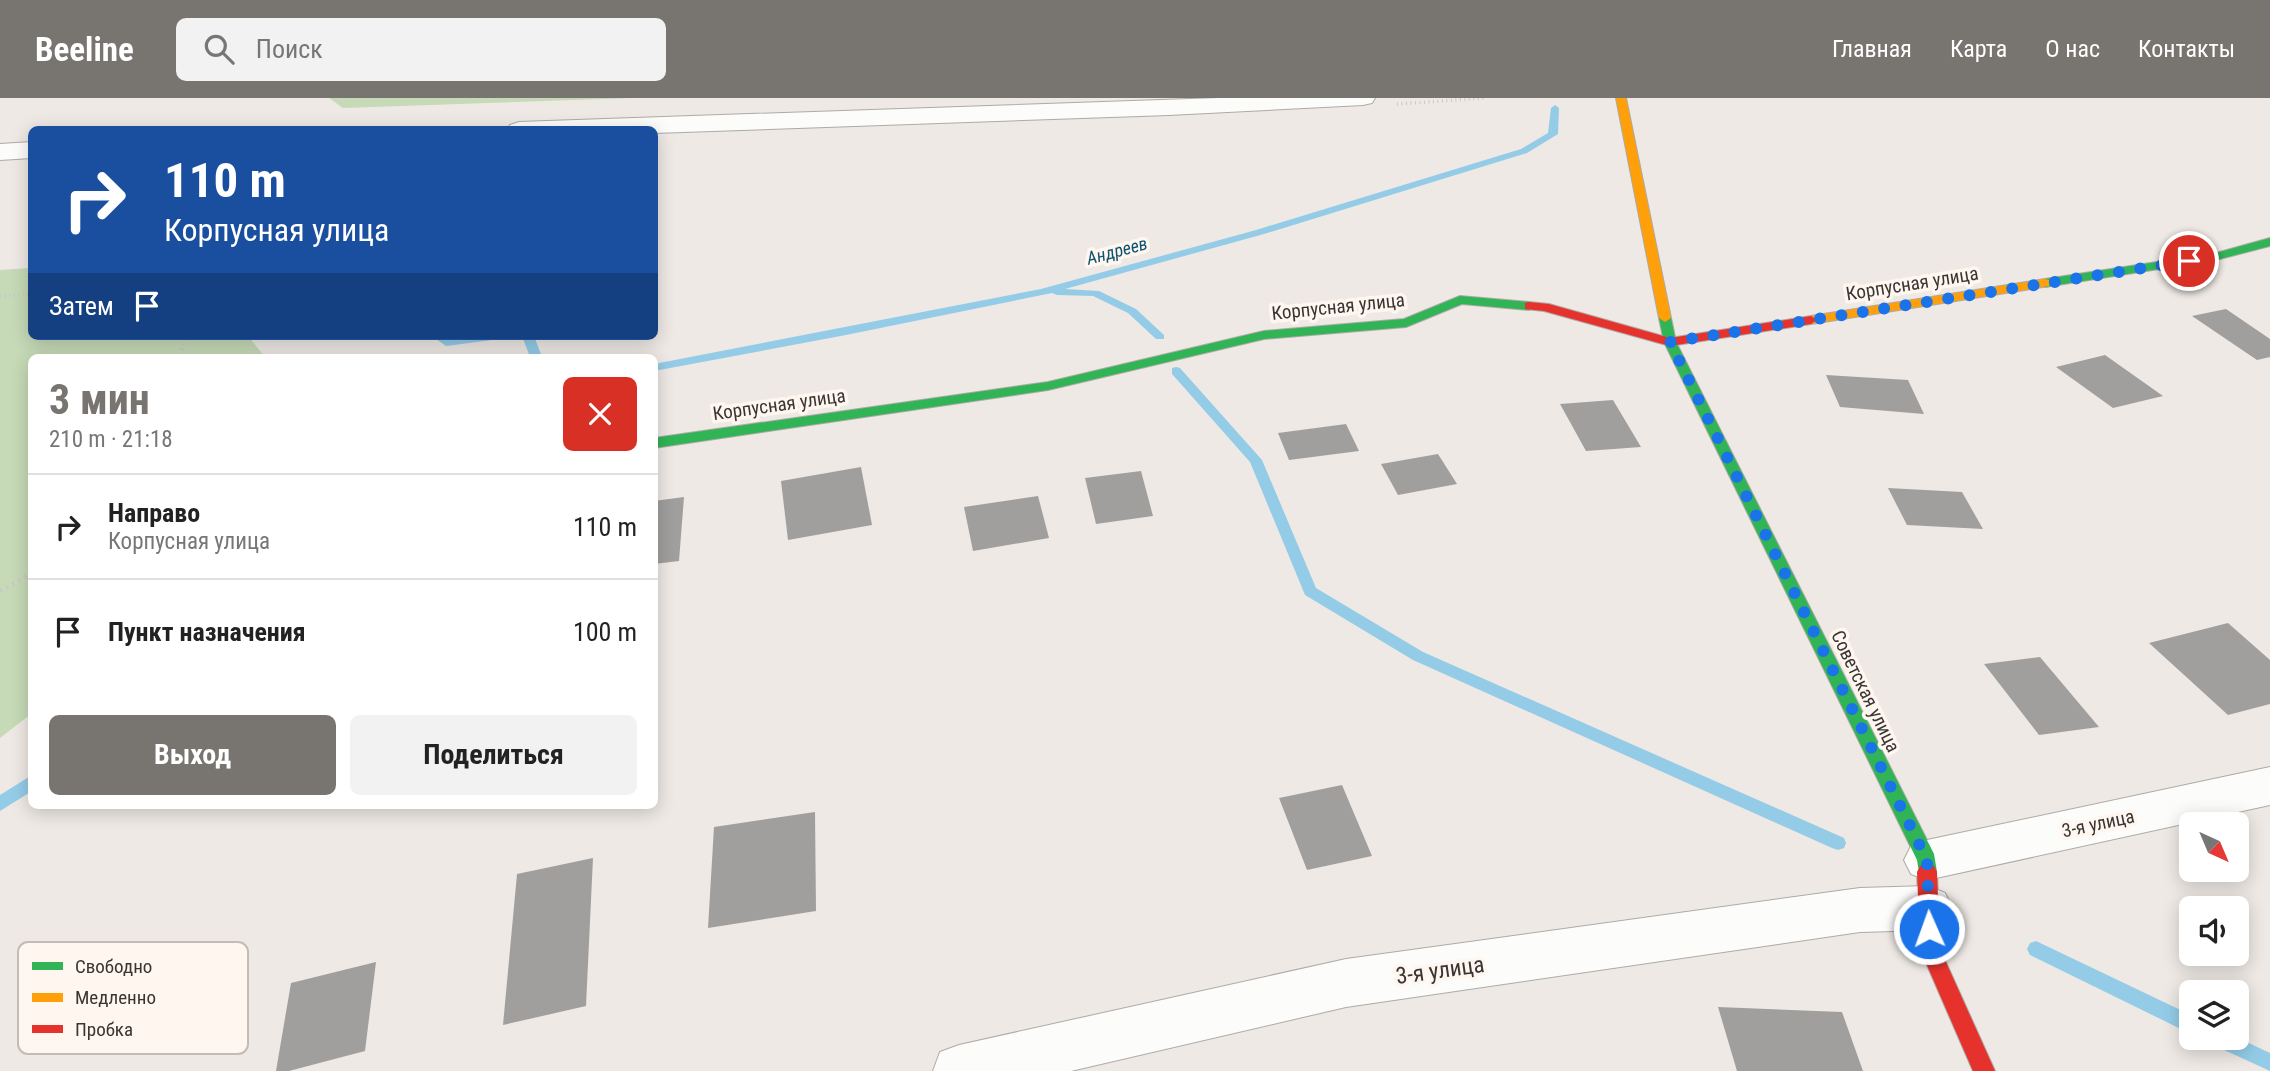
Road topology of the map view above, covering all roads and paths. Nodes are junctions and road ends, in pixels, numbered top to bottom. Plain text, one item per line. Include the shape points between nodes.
1 (1363, 98) edge
2 (1621, 98) edge
3 (637, 126) edge
4 (28, 150) edge
5 (0, 152) edge
6 (2270, 242) edge
7 (28, 294) edge
8 (0, 296) edge
9 (1670, 342) junction
10 (658, 442) edge
11 (28, 575) edge
12 (0, 591) edge
13 (2270, 786) edge
14 (1927, 860) junction
15 (1928, 908) junction
16 (959, 1071) edge
17 (1984, 1071) edge

1 - 3 street
2 - 9 street, Советская улица
4 - 5 street
6 - 9 street, Корпусная улица via 2216,257
7 - 8 path
9 - 10 street, Корпусная улица via 1545,307 1460,300 1406,323 1264,335 1048,386
9 - 14 street, Советская улица
11 - 12 path
13 - 14 street, 3-я улица
14 - 15 street, Советская улица
15 - 16 street, 3-я улица via 1860,910 1346,983
15 - 17 street, Советская улица via 1930,949

